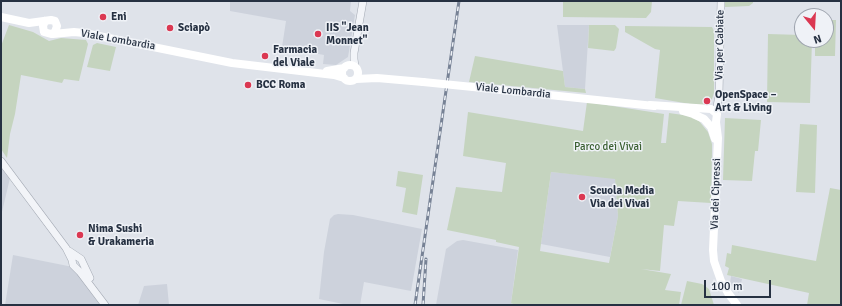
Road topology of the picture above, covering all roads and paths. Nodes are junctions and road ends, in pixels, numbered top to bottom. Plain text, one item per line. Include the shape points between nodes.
1 (363, 1) edge
2 (721, 1) edge
3 (1, 17) edge
4 (46, 21) junction
5 (29, 23) junction
6 (57, 26) junction
7 (43, 30) junction
8 (74, 32) junction
9 (53, 34) junction
10 (161, 48) junction
11 (351, 67) junction
12 (344, 78) junction
13 (377, 78) junction
14 (356, 79) junction
15 (650, 105) junction
16 (713, 113) junction
17 (705, 121) junction
18 (717, 146) junction
19 (1, 161) edge
20 (714, 241) junction
21 (76, 261) junction
22 (105, 305) edge
23 (109, 305) edge
24 (737, 305) edge
25 (741, 305) edge

1 - 11 street
2 - 16 street, Via per Cabiate via 719,90
3 - 5 main road
4 - 5 main road
4 - 6 main road via 53,20
4 - 7 main road
5 - 7 main road
6 - 8 main road
6 - 9 main road
7 - 9 main road via 46,34
8 - 9 main road
8 - 10 main road, Viale Lombardia
10 - 11 main road, Viale Lombardia via 295,68 328,70
10 - 12 main road, Viale Lombardia via 232,63 334,74
11 - 12 main road via 342,72
11 - 13 main road, Viale Lombardia
11 - 14 main road via 358,75
12 - 14 main road via 350,81
13 - 14 main road, Viale Lombardia
13 - 15 main road, Viale Lombardia, bridge
15 - 16 main road, Viale Lombardia
15 - 17 main road, Viale Lombardia via 688,112
16 - 17 main road via 703,114
16 - 17 main road via 712,123
16 - 18 main road, Via dei Cipressi via 718,136
17 - 18 main road, Via dei Cipressi via 711,127
18 - 20 main road, Via dei Cipressi
19 - 21 street
20 - 24 main road, Via dei Cipressi via 714,262 721,281
20 - 25 main road, Via dei Cipressi via 723,279
21 - 22 street
21 - 23 street

